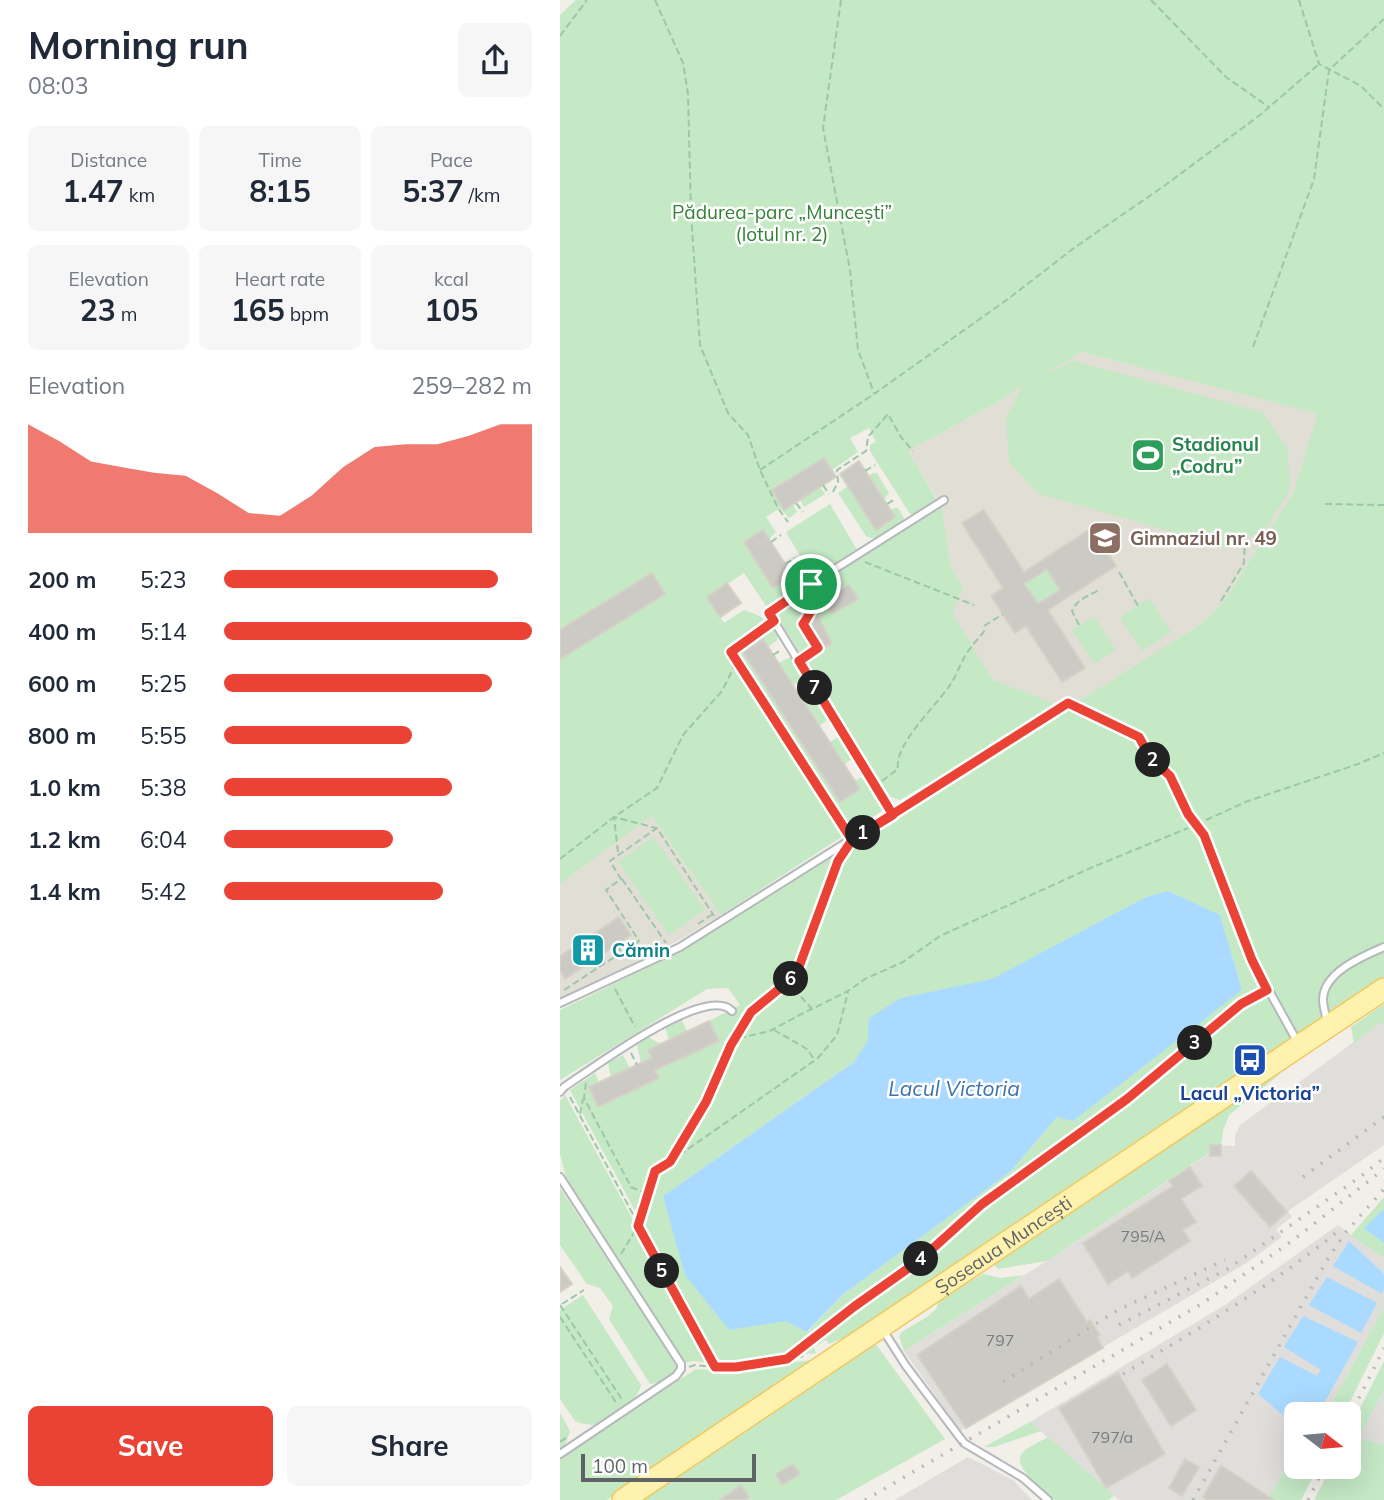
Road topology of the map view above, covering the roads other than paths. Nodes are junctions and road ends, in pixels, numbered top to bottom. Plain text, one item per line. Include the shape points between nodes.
1 (944, 500) dead end
2 (893, 815) junction
3 (1384, 947) edge
4 (1384, 989) edge
5 (560, 1003) edge
6 (732, 1011) dead end
7 (1327, 1027) junction
8 (1299, 1045) junction
9 (562, 1090) edge
10 (560, 1177) edge
11 (880, 1326) junction
12 (560, 1454) edge
13 (623, 1500) edge
14 (1048, 1500) edge

1 - 2 lane via 769,613
2 - 5 lane via 680,947
2 - 8 lane via 1068,703 1139,737 1150,757 1170,776 1204,835 1252,960
3 - 7 lane via 1358,959 1326,987
4 - 7 main road, Șoseaua Muncești
6 - 9 lane via 718,1004 674,1017
7 - 8 main road, Șoseaua Muncești
8 - 11 main road, Șoseaua Muncești
10 - 12 lane via 681,1364 676,1376
11 - 13 main road, Șoseaua Muncești
11 - 14 lane via 964,1443 1023,1478

